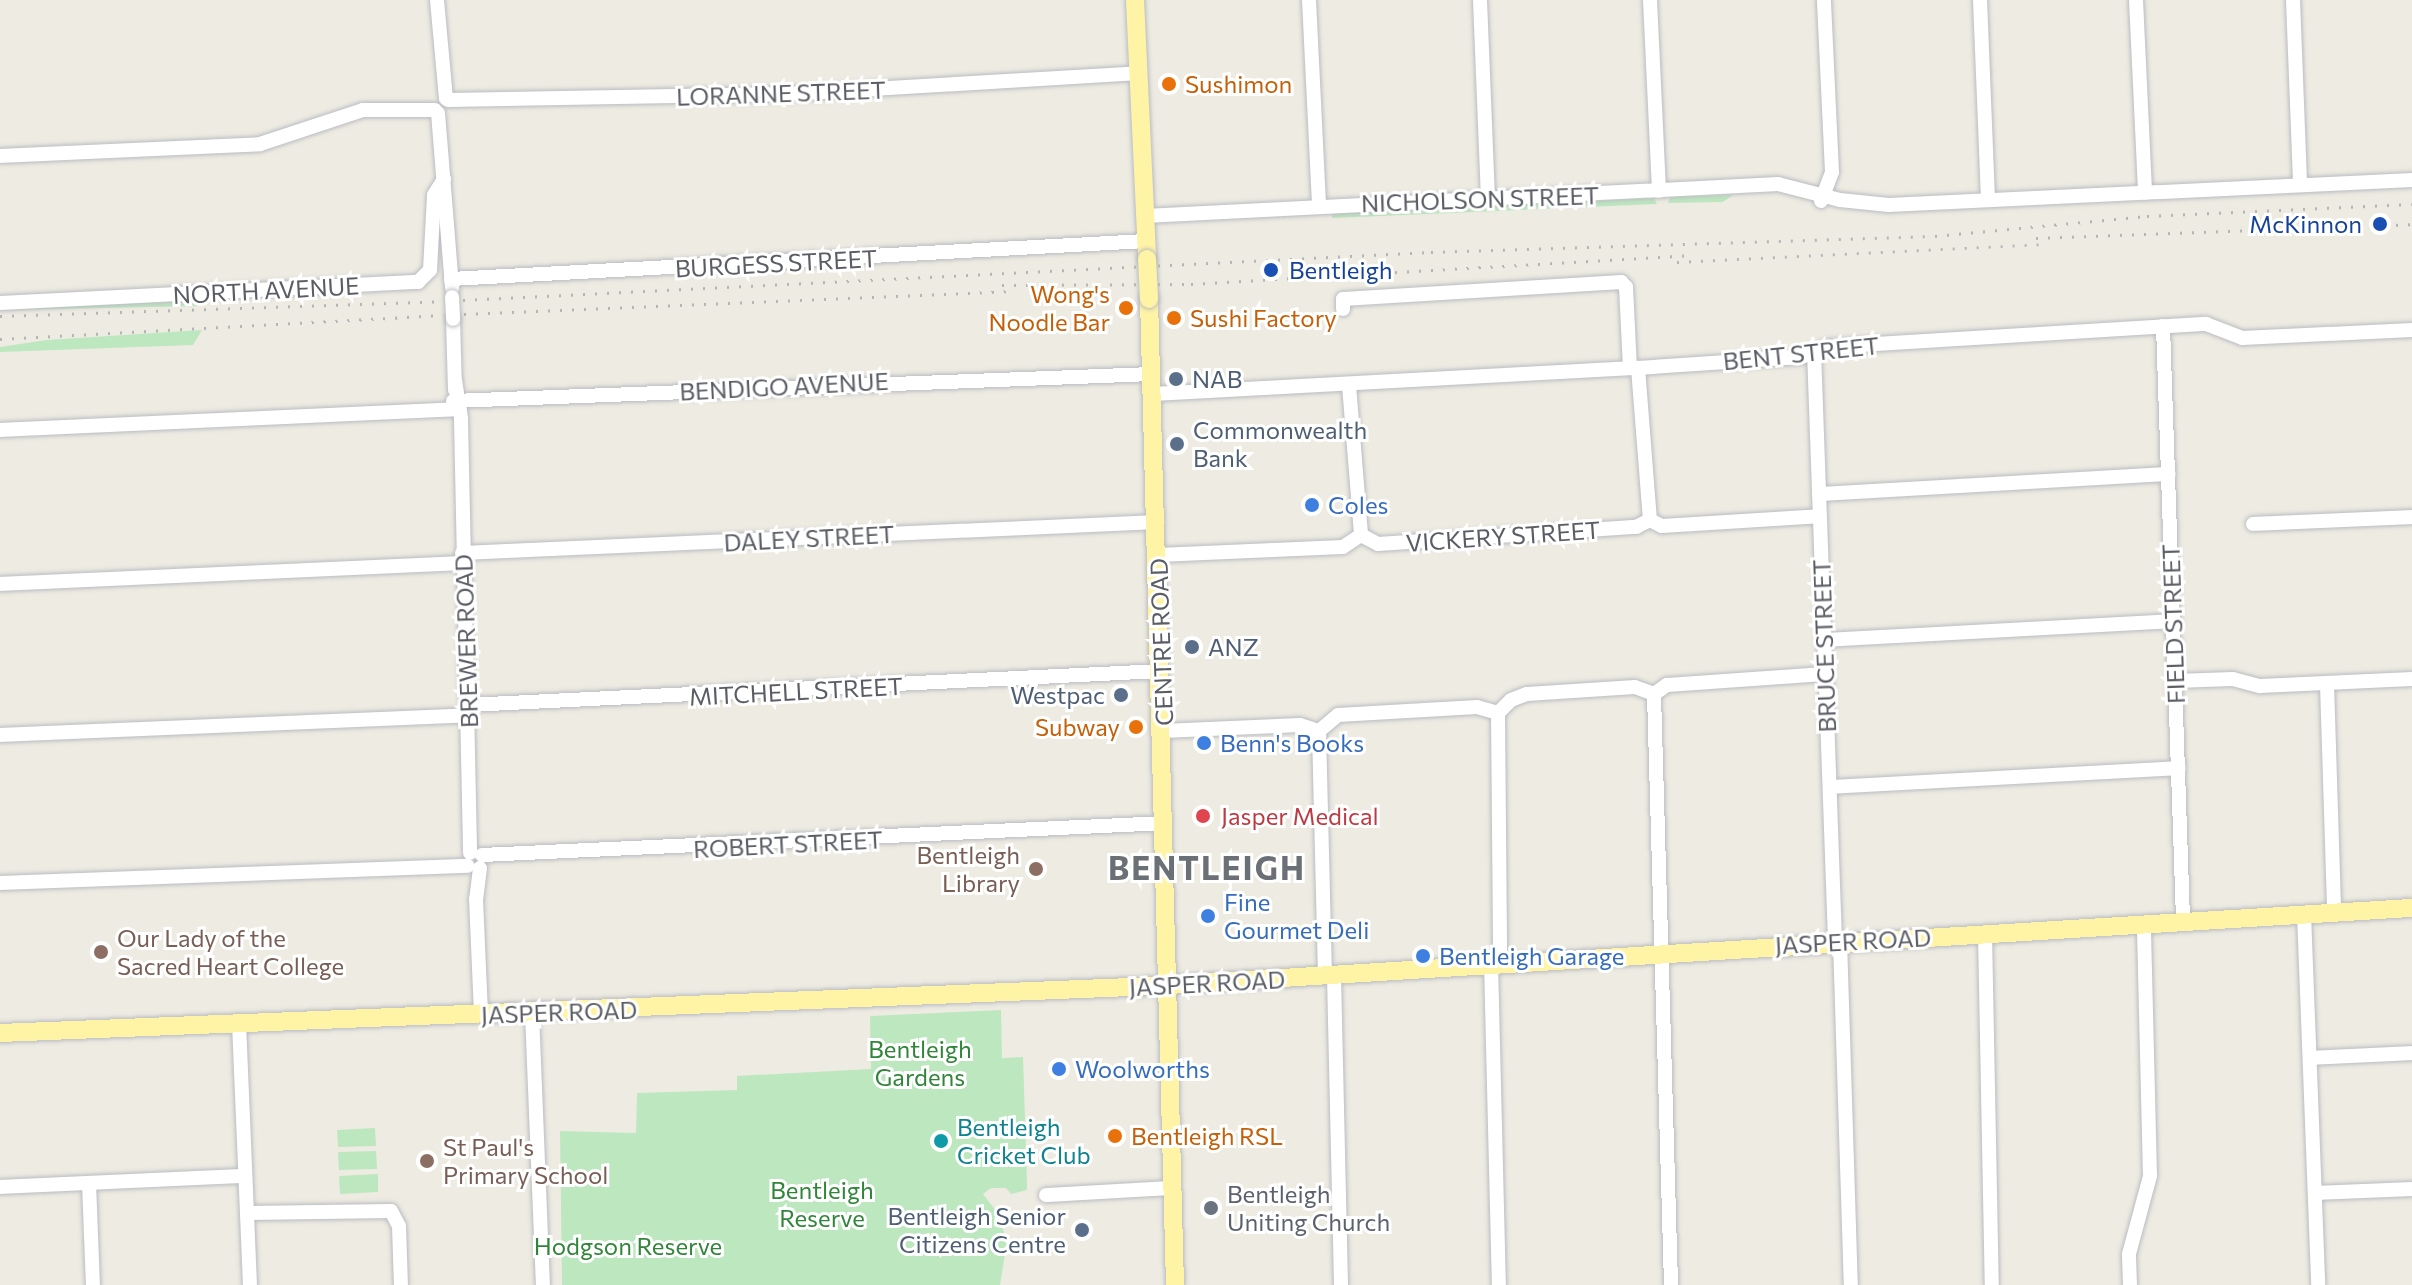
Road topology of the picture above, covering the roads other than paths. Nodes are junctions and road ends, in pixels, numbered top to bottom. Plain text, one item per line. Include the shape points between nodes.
1 (437, 0) edge
2 (1135, 0) edge
3 (1309, 0) edge
4 (1480, 0) edge
5 (1650, 0) edge
6 (1824, 0) edge
7 (1980, 0) edge
8 (2136, 0) edge
9 (2293, 0) edge
10 (1139, 78) junction
11 (442, 106) junction
12 (0, 156) edge
13 (444, 179) junction
14 (2412, 180) edge
15 (2300, 185) junction
16 (1659, 191) junction
17 (2145, 193) junction
18 (1823, 198) junction
19 (1488, 199) junction
20 (1988, 200) junction
21 (1319, 205) junction
22 (1145, 213) junction
23 (1147, 249) junction
24 (451, 279) junction
25 (0, 303) edge
26 (1343, 309) dead end
27 (2163, 326) junction
28 (2412, 330) edge
29 (1814, 351) junction
30 (1634, 368) junction
31 (1152, 370) junction
32 (1349, 385) junction
33 (1153, 398) junction
34 (456, 405) junction
35 (0, 430) edge
36 (2168, 474) junction
37 (1819, 494) junction
38 (1819, 516) junction
39 (2412, 517) edge
40 (1650, 520) junction
41 (1157, 522) junction
42 (2253, 524) dead end
43 (1361, 535) junction
44 (462, 558) junction
45 (1158, 558) junction
46 (0, 584) edge
47 (2172, 621) junction
48 (1824, 640) junction
49 (1162, 674) junction
50 (1825, 674) junction
51 (2412, 679) edge
52 (2175, 681) junction
53 (2327, 684) junction
54 (1654, 694) junction
55 (469, 710) junction
56 (1498, 713) junction
57 (1163, 731) junction
58 (1319, 731) junction
59 (0, 735) edge
60 (2178, 768) junction
61 (1830, 787) junction
62 (1165, 827) junction
63 (475, 860) junction
64 (0, 883) edge
65 (2412, 908) edge
66 (2334, 912) junction
67 (2304, 914) junction
68 (2183, 921) junction
69 (2144, 923) junction
70 (1985, 933) junction
71 (1838, 942) junction
72 (1663, 953) junction
73 (1495, 963) junction
74 (1329, 976) junction
75 (1169, 985) junction
76 (532, 1013) junction
77 (481, 1015) junction
78 (239, 1023) junction
79 (0, 1033) edge
80 (2412, 1053) edge
81 (2310, 1058) junction
82 (245, 1176) junction
83 (89, 1183) junction
84 (0, 1187) edge
85 (1172, 1188) junction
86 (2412, 1189) edge
87 (2315, 1193) junction
88 (1046, 1195) dead end
89 (247, 1213) junction
90 (93, 1285) edge
91 (250, 1285) edge
92 (401, 1285) edge
93 (543, 1285) edge
94 (1175, 1285) edge
95 (1341, 1285) edge
96 (1499, 1285) edge
97 (1671, 1285) edge
98 (1851, 1285) edge
99 (1992, 1285) edge
100 (2130, 1285) edge
101 (2318, 1285) edge

1 - 11 street, BREWER ROAD
2 - 10 main road, CENTRE ROAD
3 - 21 street
4 - 19 street
5 - 16 street
6 - 18 street via 1832,172
7 - 20 street
8 - 17 street
9 - 15 street
10 - 11 street, LORANNE STREET
10 - 22 main road, CENTRE ROAD
11 - 12 street via 363,110 260,144
11 - 13 street, BREWER ROAD
13 - 24 street, BREWER ROAD
13 - 25 street, NORTH AVENUE via 434,195 430,270 418,282
14 - 15 street, NICHOLSON STREET
15 - 17 street, NICHOLSON STREET
16 - 18 street, NICHOLSON STREET via 1763,186
16 - 19 street, NICHOLSON STREET
17 - 20 street, NICHOLSON STREET
18 - 20 street, NICHOLSON STREET via 1844,209
19 - 21 street, NICHOLSON STREET
21 - 22 street, NICHOLSON STREET
22 - 23 main road, CENTRE ROAD
23 - 24 street, BURGESS STREET via 1100,247
23 - 31 main road, CENTRE ROAD, bridge
24 - 34 street, BREWER ROAD, bridge
26 - 30 street via 1343,299 1621,282 1626,287
27 - 28 street, BENT STREET via 2206,324 2247,338
27 - 29 street, BENT STREET
27 - 36 street, FIELD STREET
29 - 30 street, BENT STREET via 1801,357
29 - 37 street, BRUCE STREET
30 - 32 street, BENT STREET
30 - 40 street
31 - 33 main road, CENTRE ROAD
31 - 34 street, BENDIGO AVENUE
32 - 33 street, BENT STREET
32 - 43 street
33 - 41 main road, CENTRE ROAD
34 - 35 street, BENDIGO AVENUE
34 - 44 street, BREWER ROAD
36 - 37 street
36 - 47 street, FIELD STREET
37 - 38 street, BRUCE STREET
38 - 40 street, VICKERY STREET via 1662,526
38 - 48 street, BRUCE STREET
39 - 42 street
40 - 43 street, VICKERY STREET via 1636,527 1378,544
41 - 44 street, DALEY STREET
41 - 45 main road, CENTRE ROAD
43 - 45 street via 1343,547
44 - 46 street, DALEY STREET
44 - 55 street, BREWER ROAD
45 - 49 main road, CENTRE ROAD
47 - 48 street
47 - 52 street, FIELD STREET
48 - 50 street, BRUCE STREET
49 - 55 street, MITCHELL STREET
49 - 57 main road, CENTRE ROAD
50 - 54 street via 1667,685
50 - 61 street, BRUCE STREET
51 - 53 street
52 - 53 street
52 - 60 street, FIELD STREET
53 - 66 street
54 - 56 street via 1635,687 1527,694
54 - 72 street
55 - 59 street, MITCHELL STREET
55 - 63 street, BREWER ROAD
56 - 58 street via 1477,707 1338,715
56 - 73 street
57 - 58 street via 1300,725
57 - 62 main road, CENTRE ROAD
58 - 74 street
60 - 61 street
60 - 68 street, FIELD STREET
61 - 71 street, BRUCE STREET
62 - 63 street, ROBERT STREET
62 - 75 main road, CENTRE ROAD
63 - 64 street, ROBERT STREET
63 - 77 street, BREWER ROAD
65 - 66 main road, JASPER ROAD
66 - 67 main road, JASPER ROAD
67 - 68 main road, JASPER ROAD
67 - 81 street
68 - 69 main road, JASPER ROAD
69 - 70 main road, JASPER ROAD
69 - 100 street via 2150,1176 2129,1254
70 - 71 main road, JASPER ROAD
70 - 99 street
71 - 72 main road, JASPER ROAD
71 - 98 street, BRUCE STREET
72 - 73 main road, JASPER ROAD
72 - 97 street
73 - 74 main road, JASPER ROAD
73 - 96 street
74 - 75 main road, JASPER ROAD
74 - 95 street
75 - 76 main road, JASPER ROAD
75 - 85 main road, CENTRE ROAD
76 - 77 main road, JASPER ROAD
76 - 93 street
77 - 78 main road, JASPER ROAD
78 - 79 main road, JASPER ROAD
78 - 82 street
80 - 81 street
81 - 87 street
82 - 83 street
82 - 89 street
83 - 84 street
83 - 90 street
85 - 88 street
85 - 94 main road, CENTRE ROAD
86 - 87 street
87 - 101 street
89 - 91 street
89 - 92 street via 391,1211 399,1226

